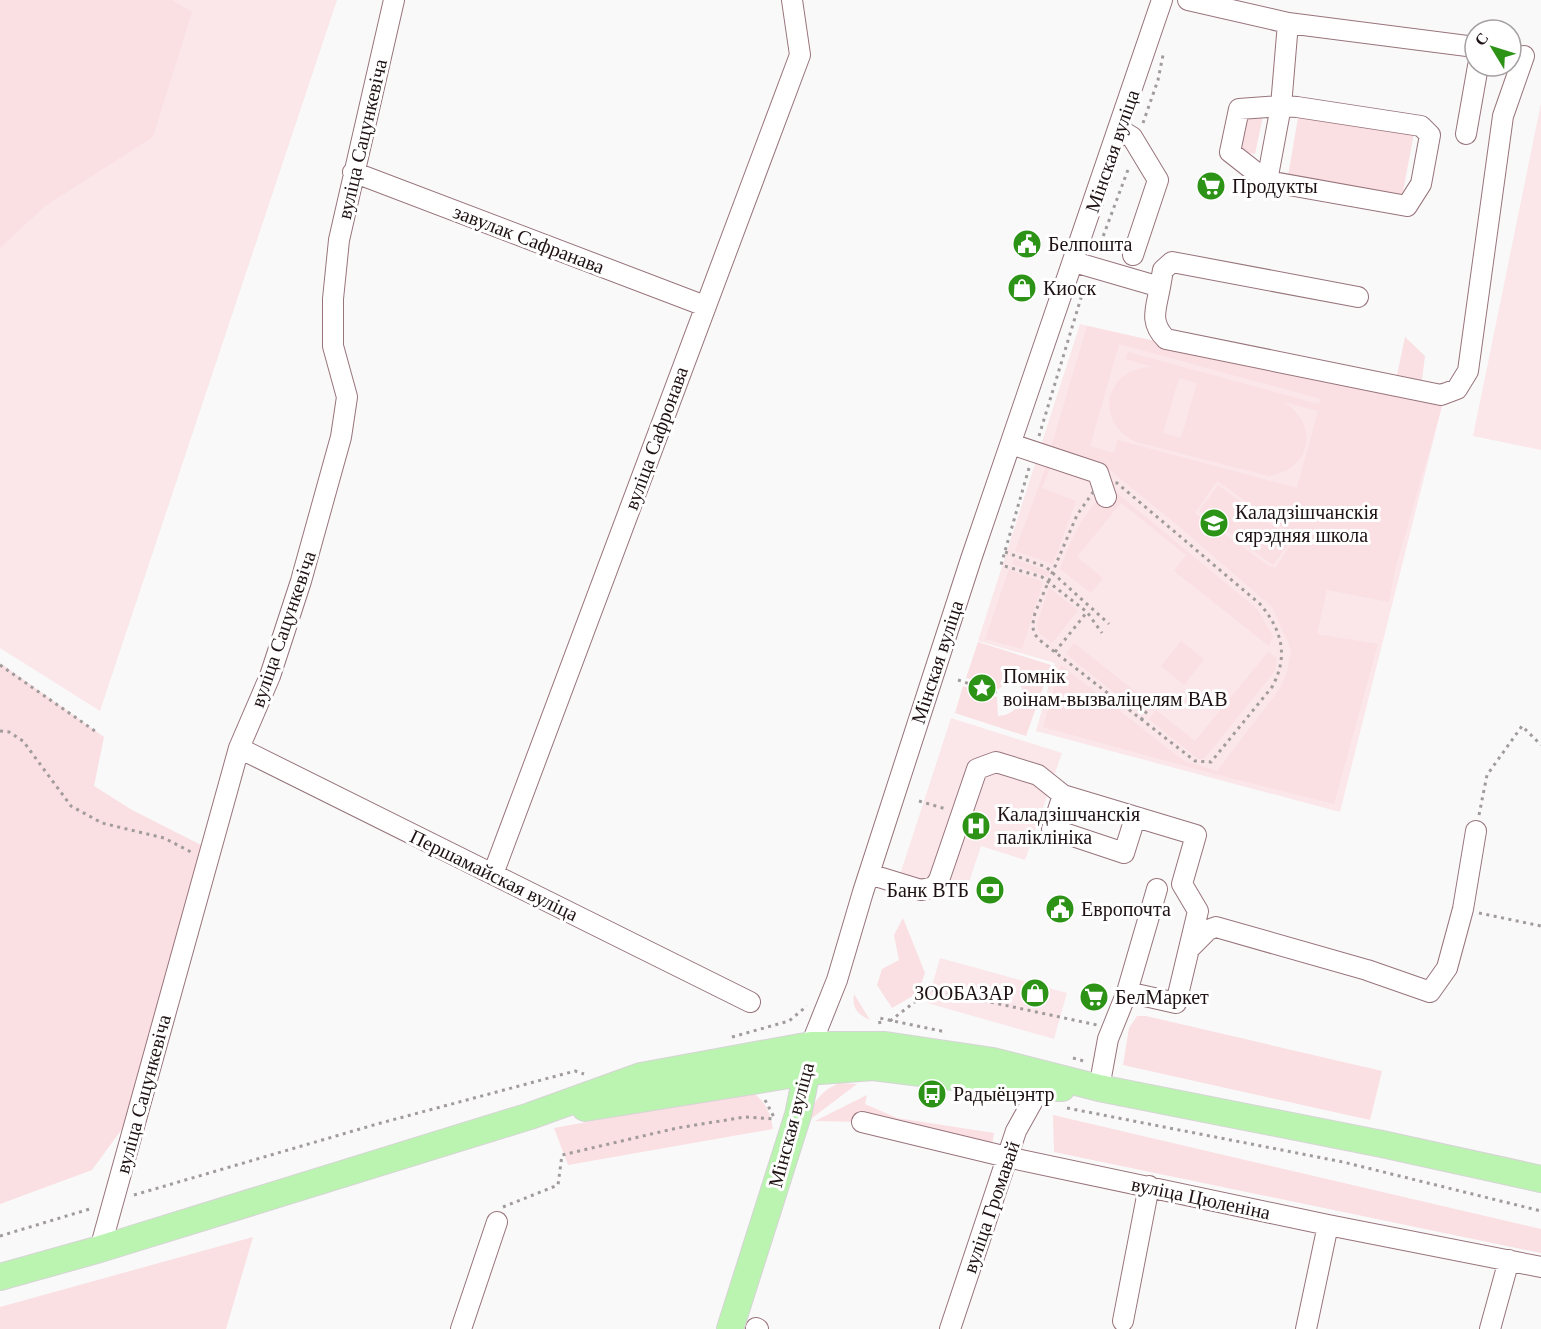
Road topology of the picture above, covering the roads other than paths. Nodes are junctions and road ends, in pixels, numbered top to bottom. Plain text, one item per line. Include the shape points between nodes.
1 (394, 0) edge
2 (792, 0) edge
3 (1162, 0) edge
4 (1188, 0) edge
5 (1288, 23) junction
6 (1463, 45) edge
7 (1525, 56) edge
8 (1476, 78) edge
9 (1281, 106) junction
10 (1119, 129) junction
11 (1466, 134) dead end
12 (353, 172) junction
13 (1267, 181) junction
14 (1133, 255) dead end
15 (1074, 262) junction
16 (1160, 287) junction
17 (1358, 297) dead end
18 (705, 306) junction
19 (1011, 444) junction
20 (1104, 491) road end
21 (239, 748) junction
22 (1063, 795) junction
23 (1135, 818) junction
24 (1476, 831) road end
25 (493, 874) junction
26 (869, 874) junction
27 (1156, 889) dead end
28 (1189, 948) junction
29 (1127, 992) junction
30 (750, 1002) dead end
31 (812, 1045) junction
32 (807, 1072) junction
33 (1040, 1088) junction
34 (1099, 1088) junction
35 (530, 1116) junction
36 (862, 1122) dead end
37 (1007, 1157) junction
38 (1541, 1179) edge
39 (1149, 1186) junction
40 (497, 1222) road end
41 (1328, 1226) junction
42 (100, 1249) junction
43 (1509, 1260) junction
44 (1541, 1268) edge
45 (0, 1277) edge
46 (1123, 1322) dead end
47 (460, 1329) edge
48 (730, 1329) edge
49 (950, 1329) edge
50 (1306, 1329) edge
51 (1490, 1329) edge

1 - 12 street, вуліца Сацункевіча
2 - 18 street, вуліца Сафронава via 800,55
3 - 10 street, Мінская вуліца
4 - 5 street
5 - 6 street
5 - 9 street
7 - 16 street via 1503,116 1468,371 1456,389 1441,394 1166,339 1154,319
8 - 11 street
9 - 13 street
9 - 13 street via 1239,109 1230,152
9 - 13 street via 1420,126 1430,135 1423,174 1407,206
10 - 14 street via 1132,137 1158,180
10 - 15 street, Мінская вуліца
12 - 18 street, завулак Сафранава
12 - 21 street, вуліца Сацункевіча via 339,240 333,299 333,346 347,397 341,437 302,581 270,676
15 - 16 street
15 - 19 street, Мінская вуліца
16 - 17 street via 1163,270 1172,262
18 - 25 street, вуліца Сафронава
19 - 20 street via 1098,472
19 - 26 street, Мінская вуліца
21 - 25 street, Першамайская вуліца
21 - 42 street, вуліца Сацункевіча
22 - 23 street
22 - 23 street via 1052,829 1125,853
22 - 26 street via 1038,775 996,762 977,769 934,887 921,890
23 - 28 street via 1196,835 1182,884 1198,911
24 - 28 street via 1448,968 1430,992 1216,927
25 - 30 street, Першамайская вуліца
26 - 31 street, Мінская вуліца via 837,980
27 - 29 street
28 - 29 street via 1176,1004
29 - 34 street via 1108,1039
31 - 32 main road, Мінская вуліца
31 - 34 main road via 878,1044 907,1048 993,1061
31 - 35 main road via 641,1076
32 - 33 main road via 873,1067
32 - 35 main road
32 - 48 main road, Мінская вуліца
33 - 34 main road
33 - 37 street, вуліца Громавай via 1016,1131
34 - 38 main road
35 - 42 main road
36 - 37 street, вуліца Цюленіна
37 - 39 street, вуліца Цюленіна
37 - 49 street, вуліца Громавай
39 - 41 street, вуліца Цюленіна
39 - 46 street
40 - 47 street
41 - 43 street, вуліца Цюленіна
41 - 50 street
42 - 45 main road
43 - 44 street, вуліца Цюленіна
43 - 51 street

